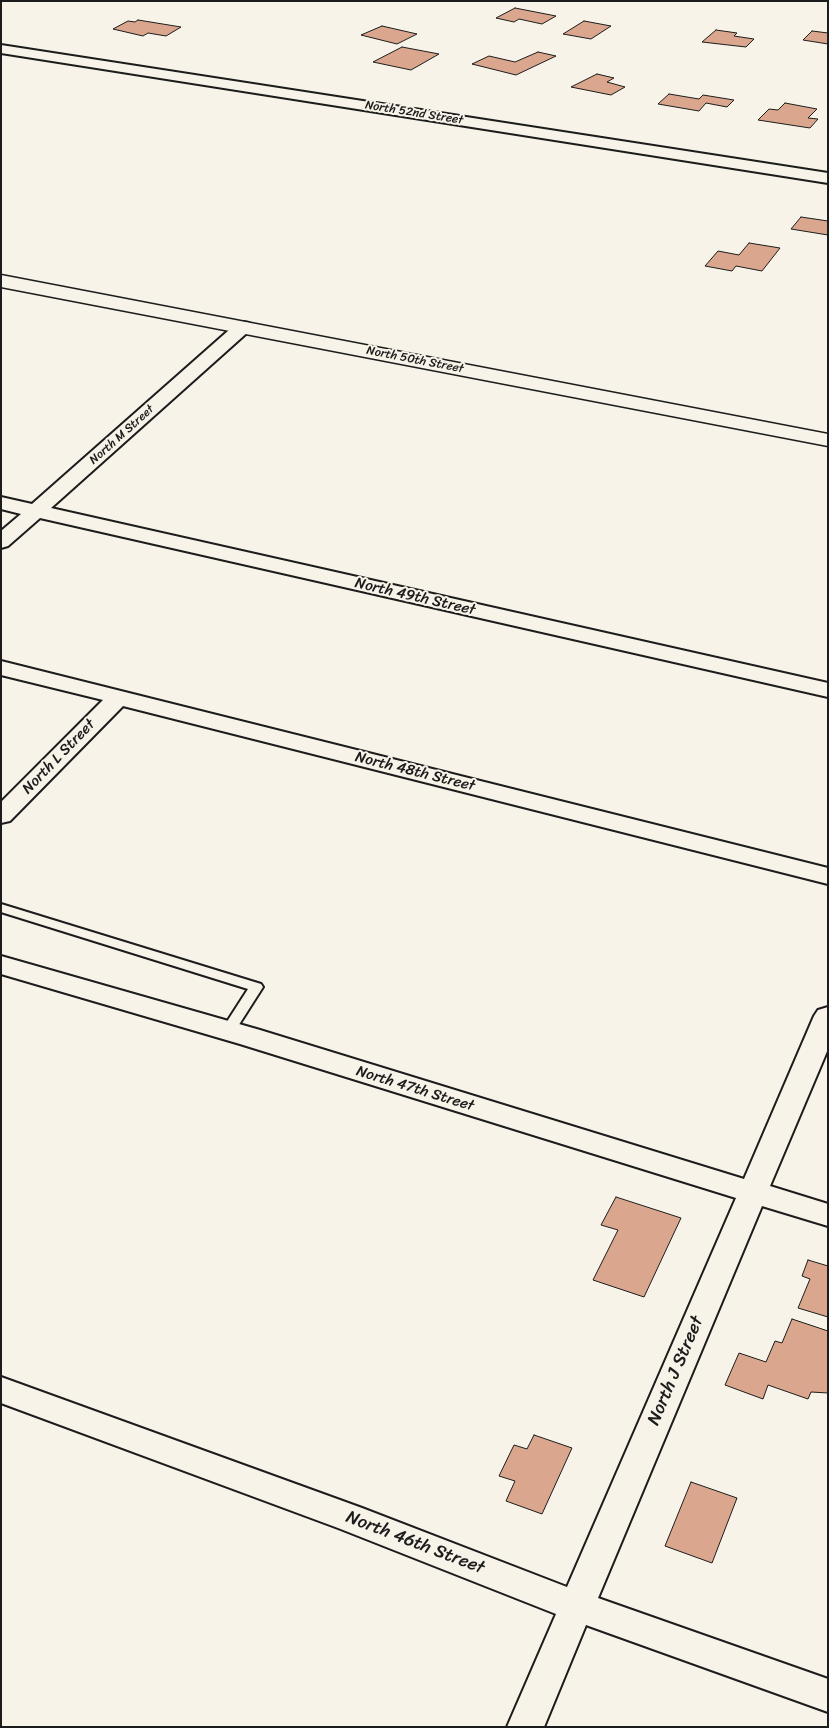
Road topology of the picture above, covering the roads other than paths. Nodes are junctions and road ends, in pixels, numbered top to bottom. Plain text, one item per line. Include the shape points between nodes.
1 (1, 49) edge
2 (828, 178) edge
3 (1, 281) edge
4 (243, 328) junction
5 (828, 440) edge
6 (1, 503) edge
7 (36, 511) junction
8 (1, 542) edge
9 (1, 668) edge
10 (828, 690) edge
11 (118, 698) junction
12 (1, 816) edge
13 (828, 876) edge
14 (1, 908) edge
15 (1, 965) edge
16 (828, 1016) edge
17 (228, 1031) junction
18 (753, 1191) junction
19 (828, 1215) edge
20 (1, 1390) edge
21 (576, 1606) junction
22 (828, 1696) edge
23 (525, 1727) edge

1 - 2 street, North 52nd Street
3 - 4 street, North 50th Street
4 - 5 street, North 50th Street
4 - 7 street, North M Street
6 - 7 street, North 49th Street
7 - 8 street, North M Street
7 - 10 street, North 49th Street
9 - 11 street, North 48th Street
11 - 12 street, North L Street
11 - 13 street, North 48th Street
14 - 17 lane via 256,987
15 - 17 street, North 47th Street
16 - 18 street, North J Street
17 - 18 street, North 47th Street
18 - 19 street, North 47th Street
18 - 21 street, North J Street
20 - 21 street, North 46th Street via 350,1518
21 - 22 street, North 46th Street
21 - 23 street, North J Street

